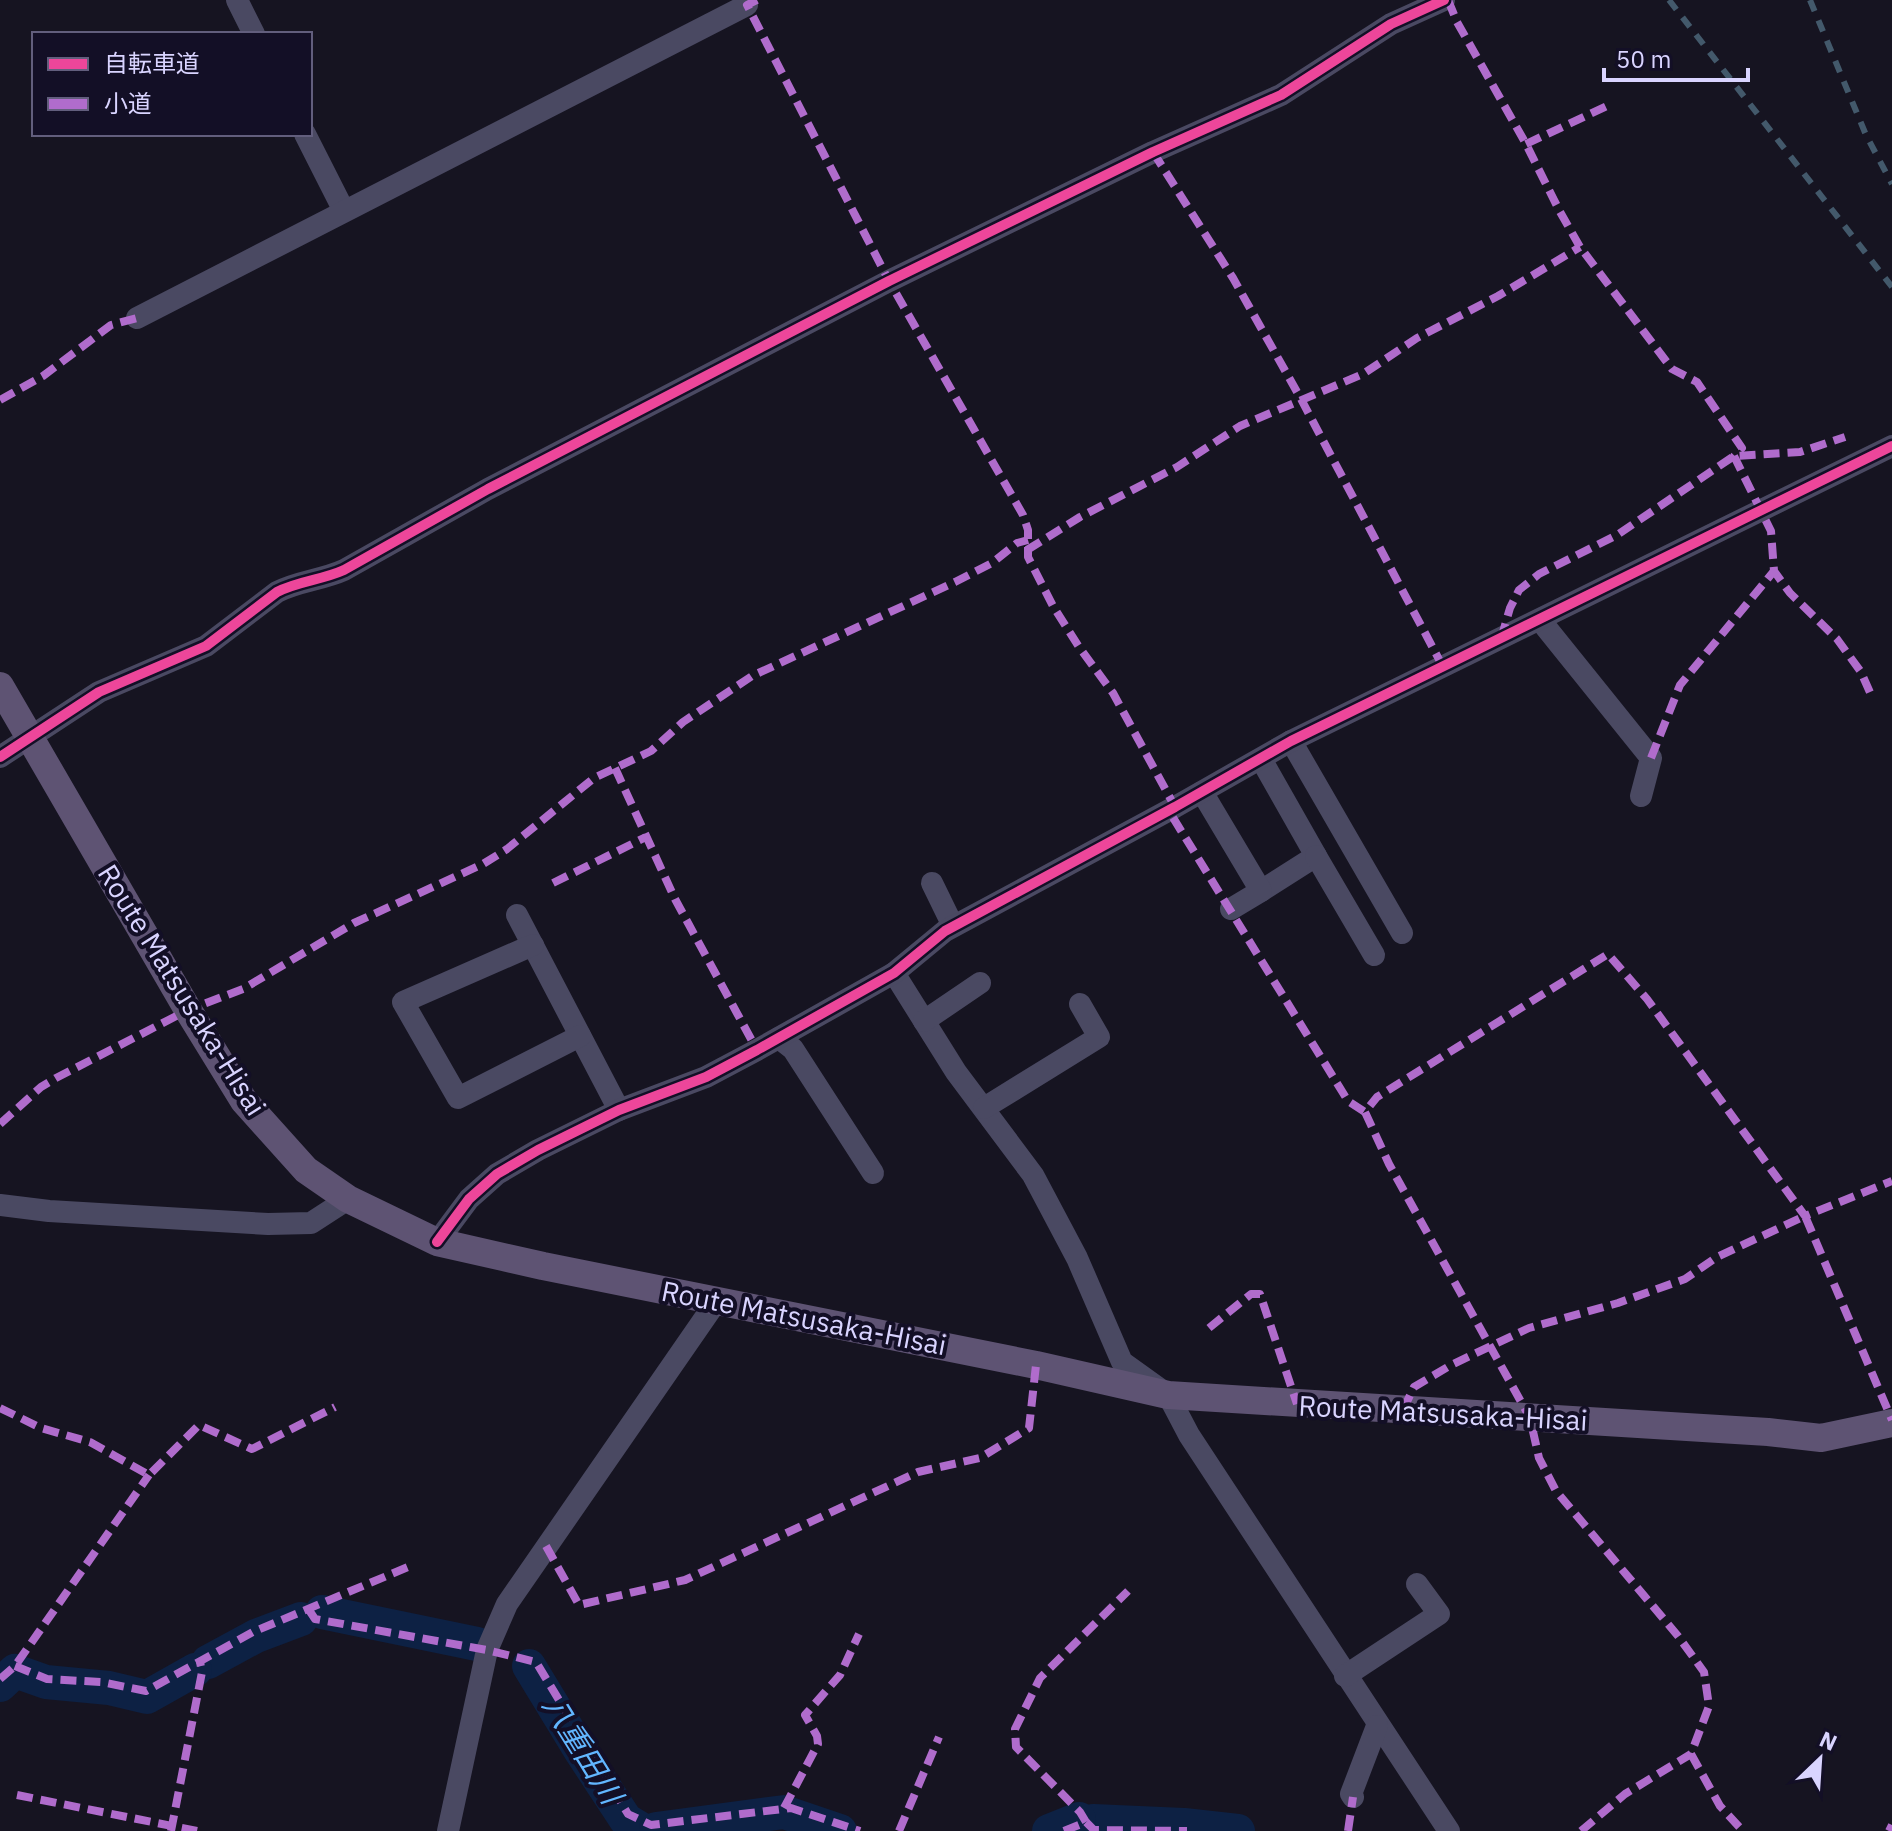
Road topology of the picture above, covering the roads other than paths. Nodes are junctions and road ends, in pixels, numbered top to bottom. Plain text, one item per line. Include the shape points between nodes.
1 (237, 0) edge
2 (745, 0) edge
3 (1444, 0) edge
4 (253, 32) edge
5 (306, 136) edge
6 (344, 211) junction
7 (137, 318) dead end
8 (1892, 446) edge
9 (1540, 620) junction
10 (0, 686) edge
11 (30, 738) junction
12 (1291, 741) junction
13 (0, 757) edge
14 (1261, 759) junction
15 (1202, 792) junction
16 (1641, 796) dead end
17 (1316, 856) junction
18 (932, 883) dead end
19 (1261, 891) junction
20 (1231, 909) dead end
21 (517, 915) dead end
22 (953, 926) junction
23 (1402, 933) dead end
24 (533, 945) junction
25 (1374, 955) dead end
26 (894, 973) junction
27 (980, 983) dead end
28 (1080, 1004) dead end
29 (924, 1021) junction
30 (580, 1036) junction
31 (779, 1038) junction
32 (984, 1108) junction
33 (619, 1110) junction
34 (873, 1173) dead end
35 (348, 1199) junction
36 (0, 1205) edge
37 (437, 1242) junction
38 (718, 1299) junction
39 (1168, 1395) junction
40 (1892, 1423) edge
41 (1417, 1584) dead end
42 (1345, 1676) junction
43 (1377, 1726) junction
44 (1353, 1797) dead end
45 (448, 1831) edge
46 (1449, 1831) edge

1 - 4 street
2 - 6 street via 747,5
3 - 11 street via 1391,24 1281,95 889,281 591,434 344,570 288,586 206,646 99,692
5 - 6 street
6 - 7 street
8 - 9 street
9 - 12 street
9 - 16 street via 1651,758
10 - 11 main road, Route Matsusaka-Hisai
11 - 13 street
11 - 35 main road, Route Matsusaka-Hisai via 244,1101 306,1170
12 - 14 street
12 - 23 street
14 - 15 street
14 - 17 street
15 - 19 street
15 - 22 street
17 - 19 street
17 - 25 street
18 - 22 street
19 - 20 street
21 - 24 street
22 - 26 street
24 - 30 street
24 - 30 street via 403,1002 458,1098
26 - 29 street
26 - 31 street
27 - 29 street
28 - 32 street via 1099,1037
29 - 32 street
30 - 33 street
31 - 33 street via 706,1077
31 - 34 street via 793,1049
32 - 39 street via 1033,1175 1077,1258 1122,1362
33 - 37 street via 497,1174 469,1199
35 - 36 street via 311,1223 268,1224
35 - 37 main road, Route Matsusaka-Hisai
37 - 38 main road, Route Matsusaka-Hisai
38 - 39 main road, Route Matsusaka-Hisai
38 - 45 street via 507,1604 487,1650
39 - 40 main road, Route Matsusaka-Hisai via 1821,1438
39 - 42 street
41 - 42 street via 1439,1614
42 - 43 street
43 - 44 street
43 - 46 street

